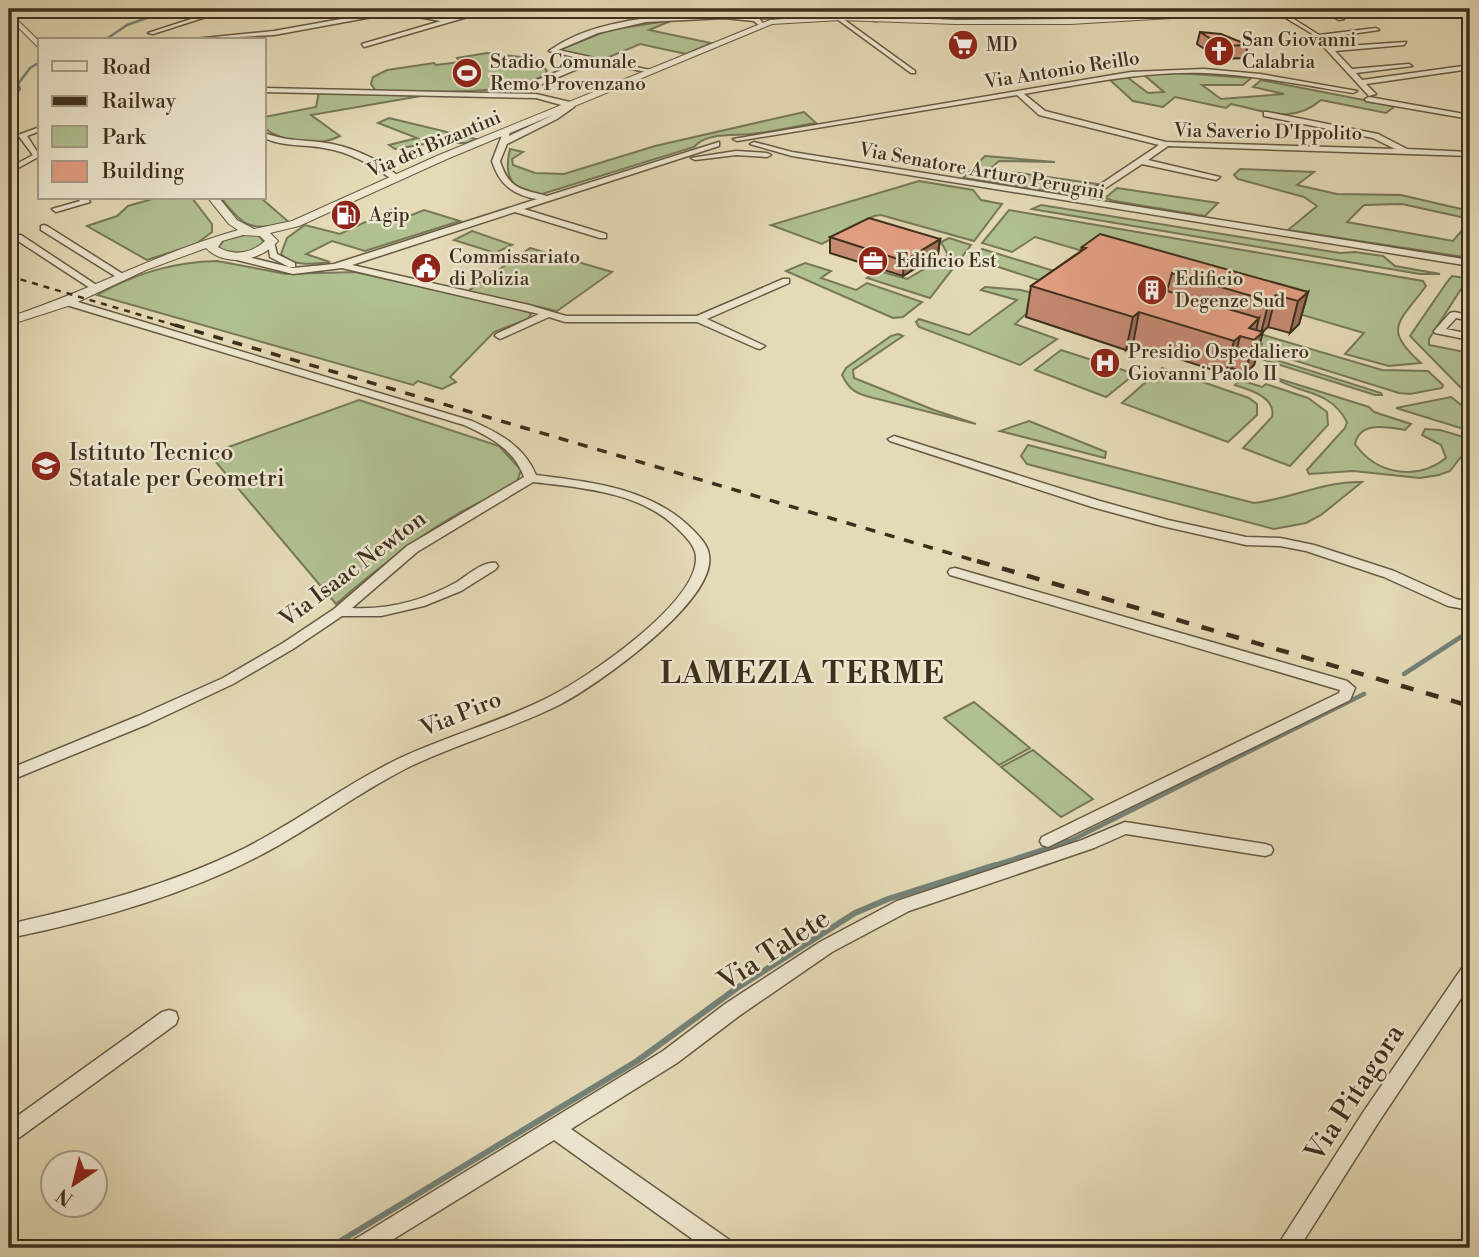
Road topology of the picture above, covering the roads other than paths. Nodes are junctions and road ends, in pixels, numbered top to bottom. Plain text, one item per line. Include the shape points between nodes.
1 (13, 9) edge
2 (229, 9) edge
3 (354, 9) edge
4 (406, 9) edge
5 (492, 9) edge
6 (665, 9) edge
7 (708, 9) edge
8 (882, 9) edge
9 (934, 9) edge
10 (1321, 9) edge
11 (1273, 11) edge
12 (392, 12) junction
13 (9, 15) edge
14 (684, 15) junction
15 (722, 16) junction
16 (818, 18) junction
17 (839, 18) junction
18 (1341, 19) dead end
19 (451, 20) junction
20 (759, 20) junction
21 (876, 20) junction
22 (940, 21) junction
23 (1297, 22) junction
24 (330, 23) junction
25 (1376, 30) dead end
26 (165, 36) dead end
27 (1318, 37) junction
28 (43, 38) edge
29 (214, 38) edge
30 (1404, 43) dead end
31 (38, 45) edge
32 (364, 45) dead end
33 (1330, 49) junction
34 (1391, 59) dead end
35 (593, 61) junction
36 (1344, 63) junction
37 (1420, 65) dead end
38 (1470, 67) edge
39 (1351, 71) junction
40 (650, 72) junction
41 (913, 72) dead end
42 (1364, 83) junction
43 (514, 88) junction
44 (266, 90) edge
45 (1018, 92) junction
46 (455, 94) junction
47 (519, 96) junction
48 (1361, 96) junction
49 (570, 106) junction
50 (1267, 114) dead end
51 (1470, 117) edge
52 (811, 128) junction
53 (38, 130) edge
54 (513, 131) junction
55 (266, 136) edge
56 (490, 138) junction
57 (737, 139) junction
58 (768, 139) junction
59 (502, 143) junction
60 (716, 144) junction
61 (754, 144) junction
62 (1166, 144) junction
63 (774, 149) junction
64 (1406, 152) junction
65 (736, 153) junction
66 (1470, 154) edge
67 (38, 157) edge
68 (1142, 161) junction
69 (9, 171) edge
70 (1216, 177) dead end
71 (396, 178) junction
72 (510, 188) junction
73 (1018, 190) junction
74 (1007, 196) junction
75 (553, 198) junction
76 (84, 200) edge
77 (204, 200) edge
78 (215, 200) edge
79 (1082, 203) junction
80 (56, 209) dead end
81 (516, 209) junction
82 (503, 213) junction
83 (295, 224) junction
84 (44, 228) dead end
85 (255, 232) junction
86 (603, 236) dead end
87 (18, 237) dead end
88 (217, 240) junction
89 (272, 243) junction
90 (229, 256) junction
91 (1470, 263) edge
92 (338, 266) junction
93 (142, 267) junction
94 (121, 276) junction
95 (786, 281) dead end
96 (96, 288) junction
97 (68, 302) junction
98 (548, 314) junction
99 (1470, 318) edge
100 (699, 319) junction
101 (9, 321) edge
102 (499, 336) dead end
103 (1470, 337) edge
104 (760, 346) dead end
105 (894, 439) dead end
106 (531, 478) junction
107 (491, 566) dead end
108 (955, 572) dead end
109 (1470, 606) edge
110 (339, 612) junction
111 (9, 775) edge
112 (1108, 812) junction
113 (1125, 828) junction
114 (1048, 841) dead end
115 (1265, 850) dead end
116 (9, 931) edge
117 (1470, 970) edge
118 (169, 1018) dead end
119 (554, 1129) junction
120 (9, 1133) edge
121 (360, 1248) edge
122 (723, 1248) edge
123 (1287, 1248) edge

1 - 28 street
2 - 26 street via 151,33
3 - 24 street
4 - 12 street
5 - 19 street
6 - 14 street via 651,14
7 - 15 street
8 - 21 street
9 - 22 street
10 - 18 street
11 - 22 street, Via dei Bizantini
11 - 23 street
11 - 23 street
12 - 19 street
12 - 24 street
13 - 31 street
14 - 15 street
14 - 35 street via 612,28 552,51
15 - 20 street
16 - 17 street, Via dei Bizantini
16 - 20 street
16 - 20 street, Via dei Bizantini
17 - 21 street, Via dei Bizantini
17 - 41 street
19 - 32 street
20 - 40 street, Via dei Bizantini
21 - 22 street, Via dei Bizantini
23 - 27 street
24 - 29 street
25 - 27 street
27 - 33 street
30 - 33 street
33 - 36 street
34 - 36 street
35 - 40 street
35 - 43 street
36 - 39 street
37 - 39 street
38 - 42 street
39 - 42 street
40 - 49 street, Via dei Bizantini
42 - 48 street
43 - 46 street
43 - 47 street via 511,92
44 - 46 street
45 - 48 street, Via Antonio Reillo via 1168,71 1234,73
45 - 52 street, Via Antonio Reillo
45 - 62 street via 1042,113
46 - 47 street
47 - 49 street via 543,97
48 - 51 street, Via Antonio Reillo
49 - 54 street, Via dei Bizantini
50 - 64 street via 1375,136
52 - 57 street, Via Antonio Reillo
52 - 58 street, Via Antonio Reillo
53 - 67 street via 22,135
54 - 56 street, Via dei Bizantini
54 - 59 street
55 - 71 street via 362,155
56 - 59 street
56 - 71 street, Via dei Bizantini
57 - 60 street, Via Antonio Reillo
57 - 61 street, Via Senatore Arturo Perugini
58 - 61 street, Via Antonio Reillo
58 - 63 street
59 - 72 street via 496,162
60 - 65 street via 720,150
60 - 75 street, Via Senatore Arturo Perugini
61 - 63 street, Via Senatore Arturo Perugini
61 - 65 street, Via Antonio Reillo via 751,150
62 - 64 street, Via Saverio D'Ippolito
62 - 68 street, Via Saverio D'Ippolito
63 - 73 street, Via Senatore Arturo Perugini
64 - 66 street, Via Saverio D'Ippolito
65 - 74 street, Via Senatore Arturo Perugini via 954,183
65 - 75 street, Via Senatore Arturo Perugini via 671,162
67 - 69 street
68 - 70 street
68 - 79 street, Via Saverio D'Ippolito
71 - 83 street, Via dei Bizantini
72 - 75 street
72 - 82 street via 511,201
73 - 74 street via 1003,191
73 - 79 street, Via Senatore Arturo Perugini
74 - 79 street, Via Senatore Arturo Perugini
75 - 81 street, Via Senatore Arturo Perugini
76 - 80 street
77 - 88 street via 220,222
78 - 85 street via 233,222
79 - 91 street, Via Senatore Arturo Perugini
81 - 82 street, Via Senatore Arturo Perugini
81 - 86 street
82 - 92 street, Via Senatore Arturo Perugini
83 - 85 street, Via dei Bizantini
83 - 89 street, Via dei Bizantini
84 - 94 street
85 - 88 street, Via dei Bizantini
85 - 89 street via 267,235
87 - 96 street
88 - 90 street via 214,251
88 - 93 street, Via dei Bizantini
89 - 90 street, Via dei Bizantini via 260,251
89 - 92 street, Via Senatore Arturo Perugini via 274,255 287,264
90 - 92 street, Via Senatore Arturo Perugini via 293,271
90 - 93 street, Via dei Bizantini
92 - 98 street
93 - 94 street
94 - 96 street
95 - 100 street
96 - 97 street
97 - 101 street
97 - 106 street via 468,423 517,451
98 - 100 street via 565,319
98 - 102 street
99 - 103 street via 1454,315 1439,331
100 - 104 street
105 - 109 street via 1166,523 1246,541 1309,548
106 - 110 street, Via Isaac Newton via 412,550
106 - 116 street, Via Piro via 637,499 666,512 697,543 703,558 701,570 691,589 647,638 576,689 397,766 216,870 77,916
107 - 110 street via 460,588 420,604 368,614
108 - 112 street via 1348,688 1345,696
110 - 111 street, Via Isaac Newton via 205,693
112 - 113 street
112 - 114 street
113 - 115 street
113 - 119 street, Via Talete via 902,906 826,947 670,1057
117 - 123 street, Via Pitagora
118 - 120 street
119 - 121 street, Via Talete
119 - 122 street

